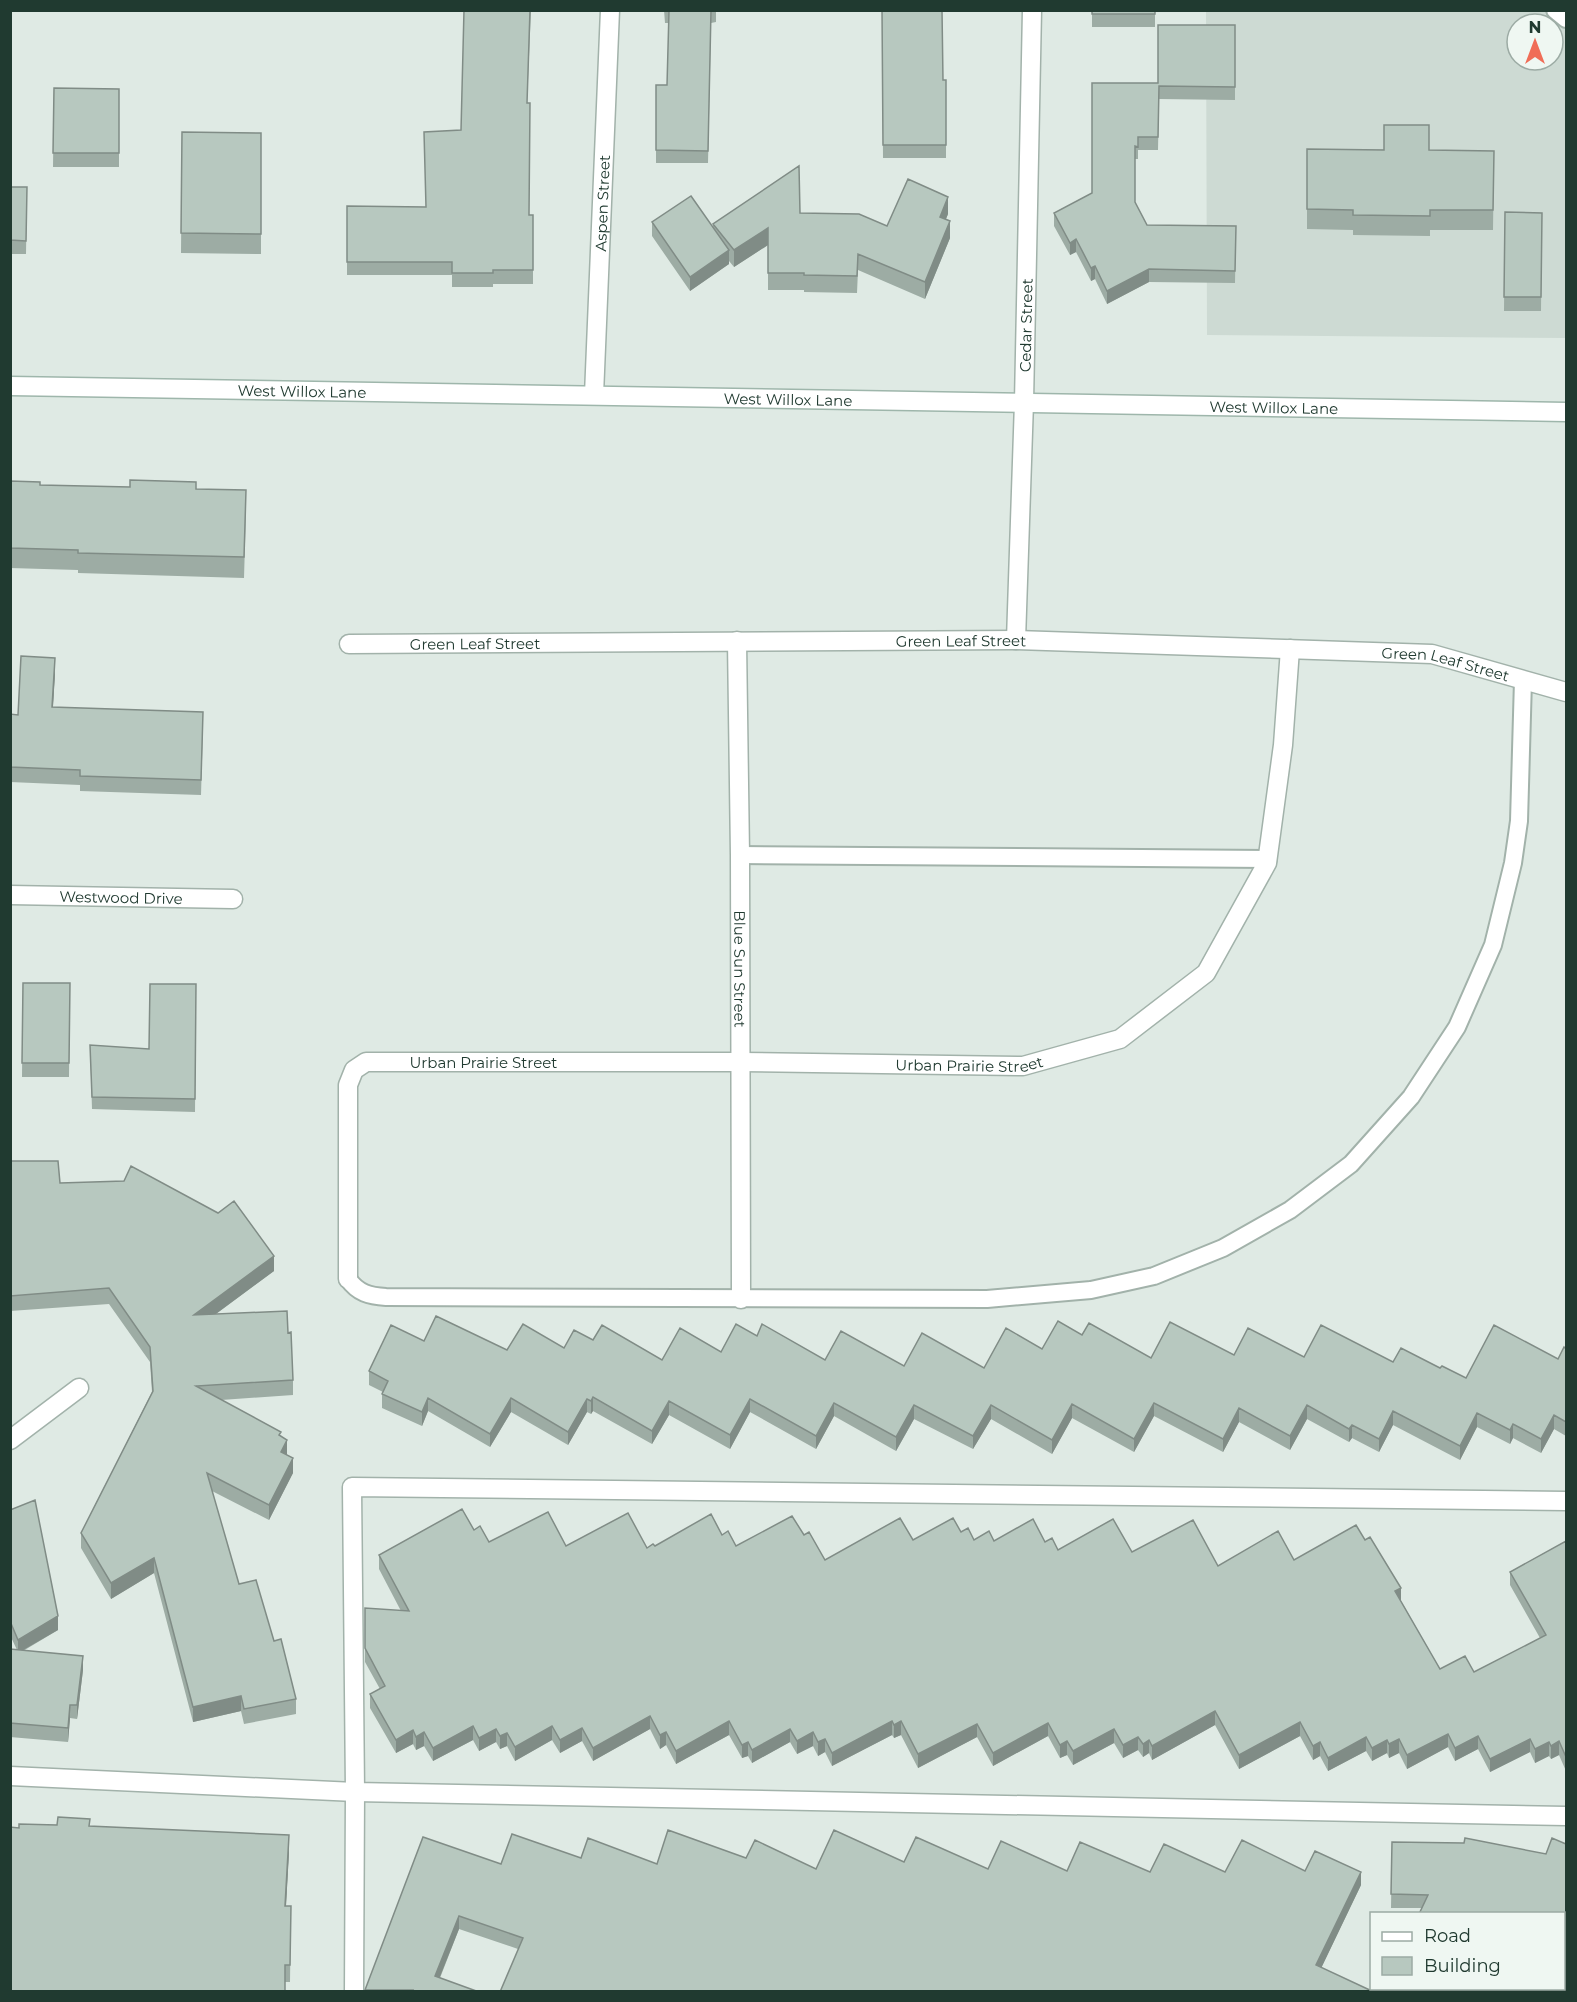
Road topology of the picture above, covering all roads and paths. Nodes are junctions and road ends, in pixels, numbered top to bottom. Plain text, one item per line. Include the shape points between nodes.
1 (610, 10) edge
2 (1032, 10) edge
3 (1555, 10) edge
4 (1566, 19) edge
5 (10, 386) edge
6 (594, 395) junction
7 (1024, 402) junction
8 (1566, 412) edge
9 (1016, 640) junction
10 (737, 641) junction
11 (349, 644) dead end
12 (1290, 649) junction
13 (1523, 680) junction
14 (1566, 692) edge
15 (740, 855) junction
16 (1268, 859) junction
17 (10, 895) edge
18 (233, 899) dead end
19 (740, 1062) junction
20 (348, 1279) joint
21 (741, 1299) junction
22 (79, 1388) dead end
23 (10, 1440) edge
24 (1566, 1501) edge
25 (10, 1776) edge
26 (355, 1792) junction
27 (1566, 1816) edge
28 (354, 1992) edge

1 - 6 street, Aspen Street
2 - 7 street, Cedar Street
3 - 4 lane
5 - 6 street, West Willox Lane
6 - 7 street, West Willox Lane
7 - 8 street, West Willox Lane
7 - 9 street, Cedar Street
9 - 10 street, Green Leaf Street
9 - 12 street, Green Leaf Street
10 - 11 street, Green Leaf Street
10 - 15 street, Blue Sun Street
12 - 13 street, Green Leaf Street via 1432,654
12 - 16 street, Urban Prairie Street via 1283,745
13 - 14 street, Green Leaf Street
13 - 21 lane via 1519,821 1513,863 1492,945 1457,1027 1411,1097 1351,1164 1290,1210 1223,1248 1154,1276 1091,1290 987,1299
15 - 16 lane
15 - 19 street, Blue Sun Street
16 - 19 street, Urban Prairie Street via 1206,974 1120,1039 1023,1066
17 - 18 street, Westwood Drive
19 - 20 street, Urban Prairie Street via 366,1062 354,1070 348,1085
19 - 21 street, Blue Sun Street
20 - 21 lane via 368,1296
22 - 23 street
24 - 26 street via 352,1487
25 - 26 street
26 - 27 street
26 - 28 street

